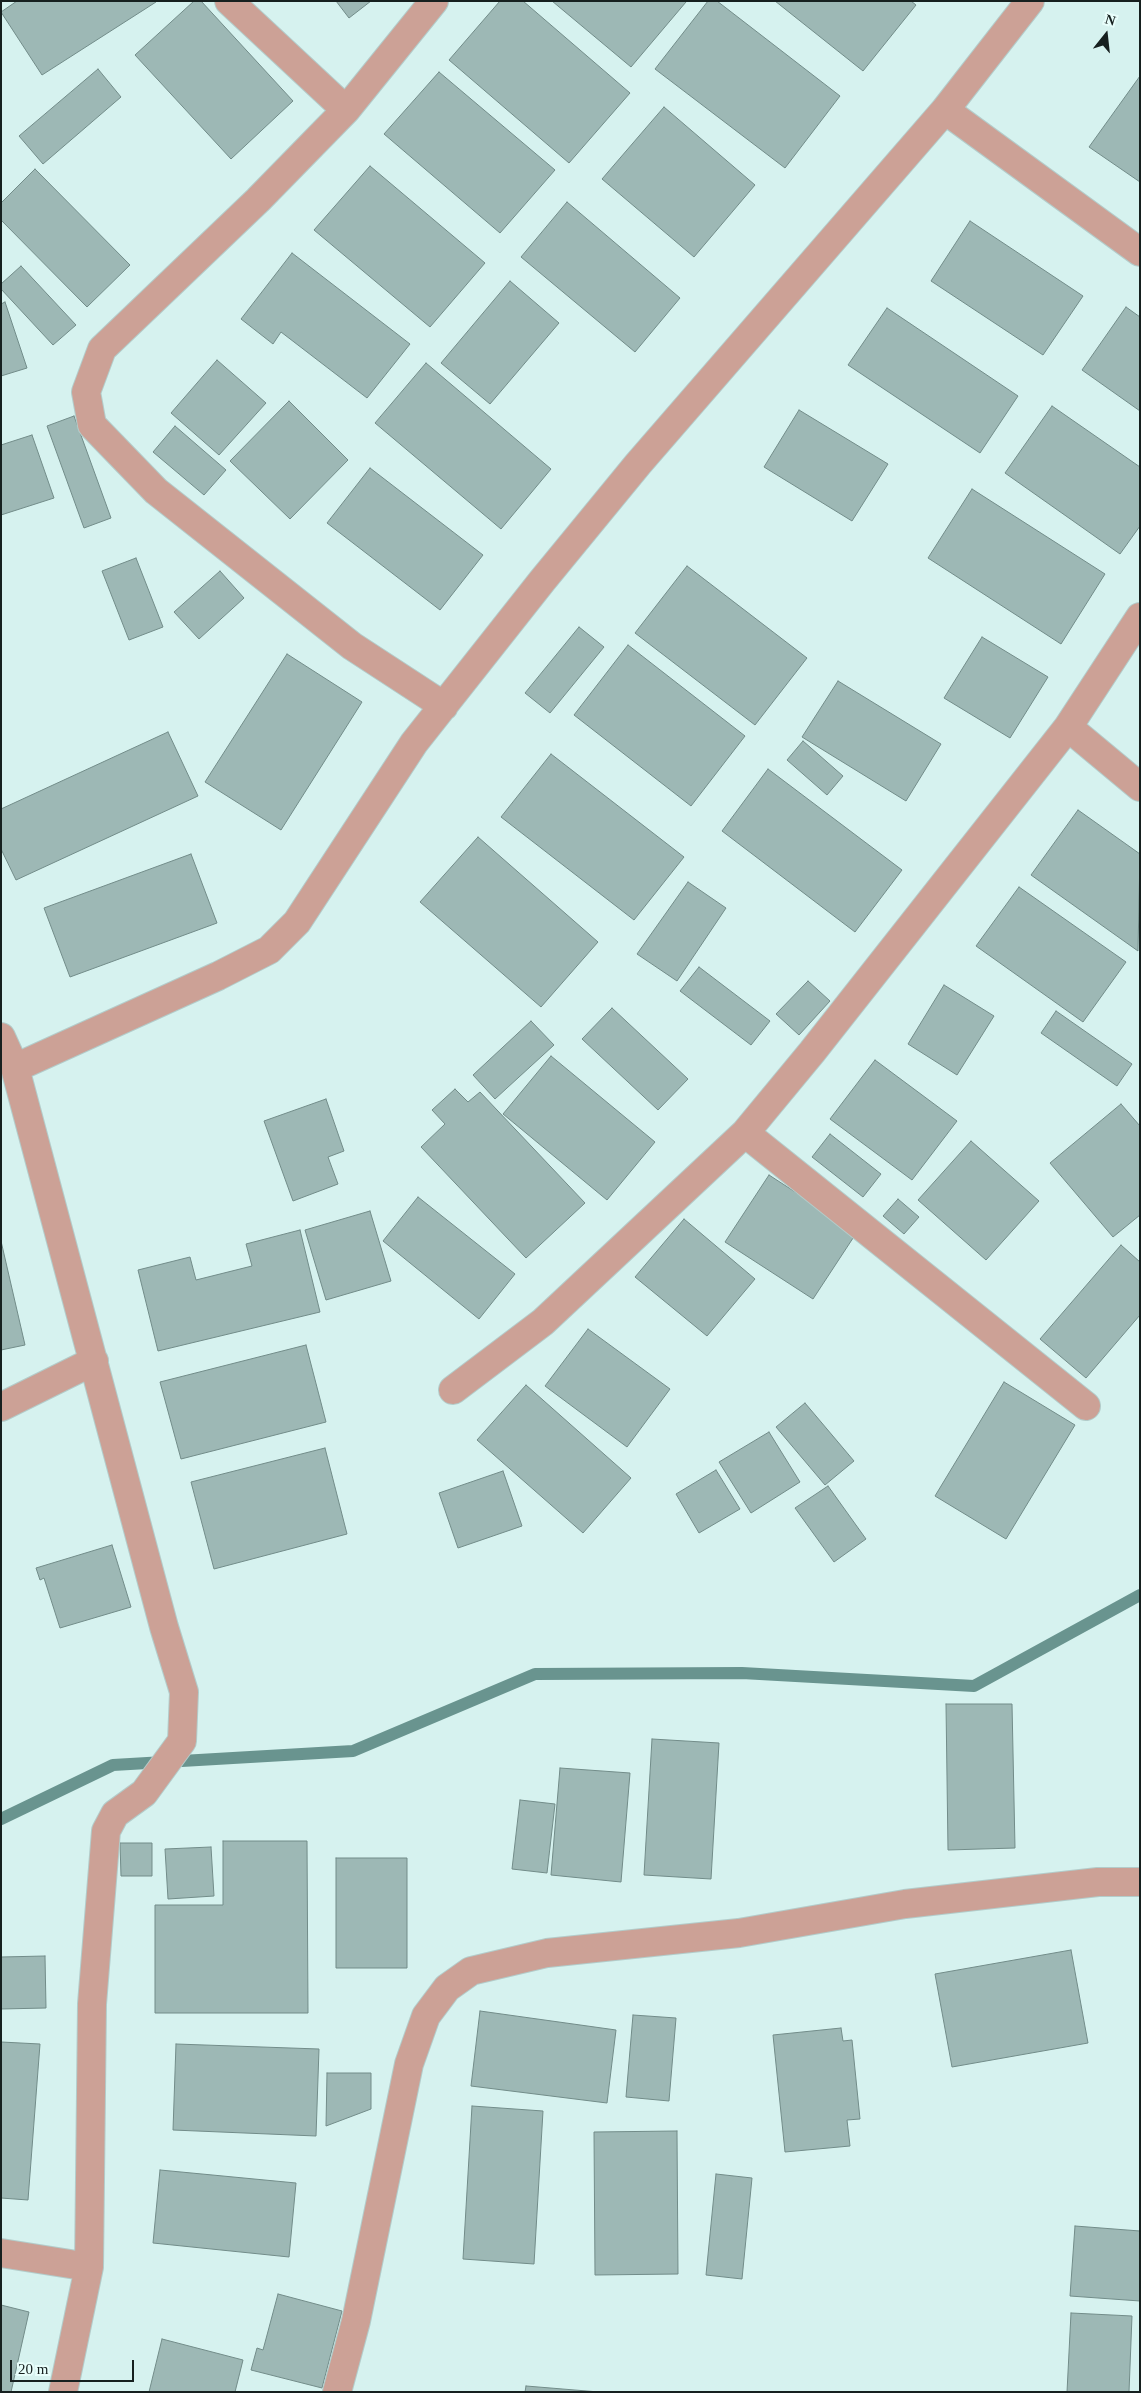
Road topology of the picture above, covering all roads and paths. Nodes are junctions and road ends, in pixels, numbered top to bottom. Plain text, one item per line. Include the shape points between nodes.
1 (229, 1) edge
2 (434, 1) edge
3 (1030, 1) edge
4 (346, 110) junction
5 (945, 110) junction
6 (1140, 252) edge
7 (1140, 617) edge
8 (444, 706) junction
9 (1068, 727) junction
10 (1140, 787) edge
11 (1, 1037) edge
12 (15, 1068) junction
13 (745, 1133) junction
14 (94, 1361) junction
15 (453, 1390) dead end
16 (1086, 1406) dead end
17 (1, 1407) edge
18 (1140, 1882) edge
19 (1, 2253) edge
20 (89, 2267) junction
21 (63, 2392) edge
22 (337, 2392) edge

1 - 4 street
2 - 4 street
3 - 5 street
4 - 8 street via 258,200 102,349 86,392 92,425 156,491 352,646
5 - 6 street
5 - 8 street via 638,464
7 - 9 street
8 - 12 street via 414,743 296,922 268,950
9 - 10 street
9 - 13 street
11 - 12 street
12 - 14 street
13 - 15 street via 543,1322
13 - 16 street
14 - 17 street
14 - 20 street via 164,1628 184,1692 182,1741 144,1792 114,1814 106,1831 92,2004
18 - 22 street via 1098,1882 905,1904 739,1933 547,1953 471,1971 448,1988 426,2016 409,2064 356,2320
19 - 20 street
20 - 21 street

